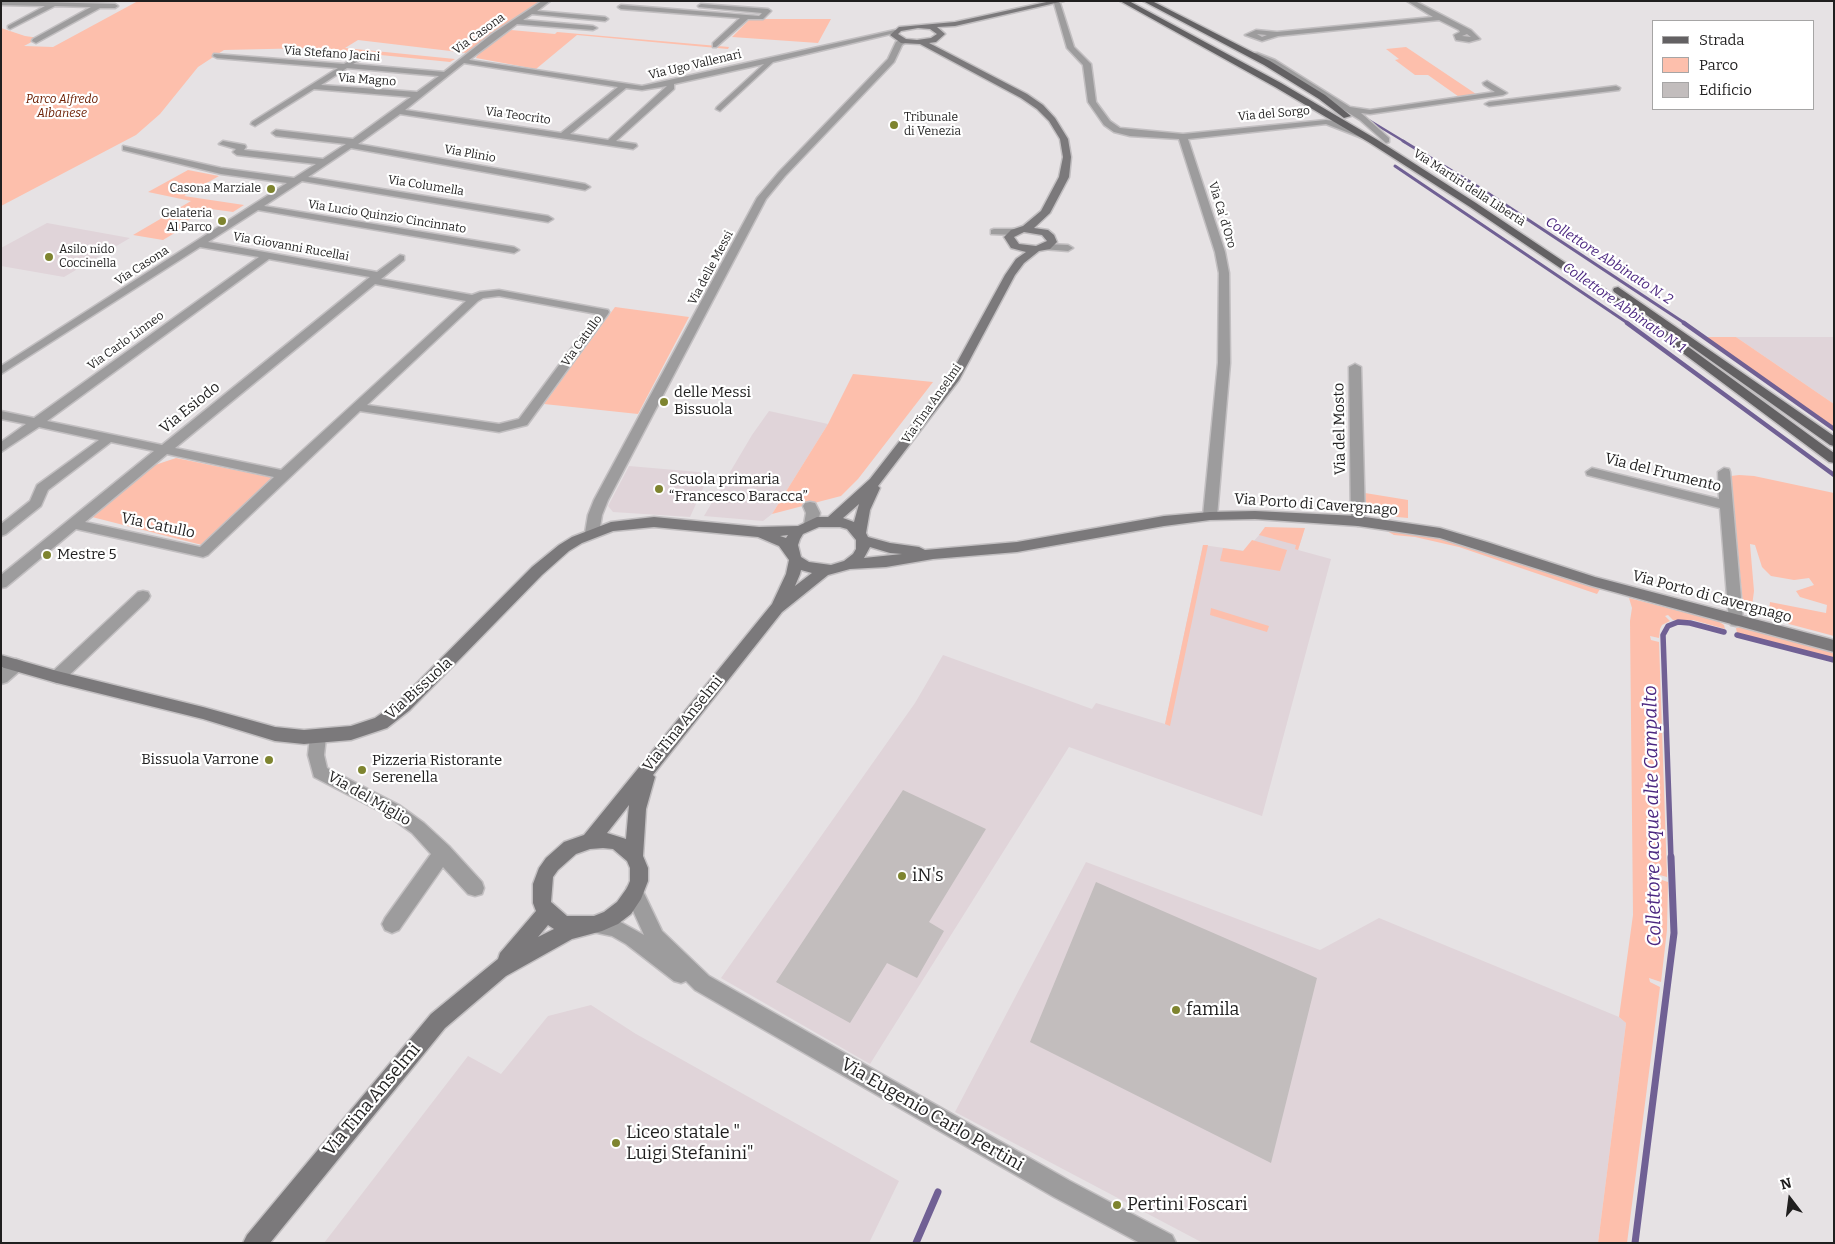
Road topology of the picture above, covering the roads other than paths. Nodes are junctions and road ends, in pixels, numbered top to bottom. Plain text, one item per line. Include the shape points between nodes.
1 (547, 1) edge
2 (627, 1) edge
3 (1134, 1) edge
4 (1146, 1) edge
5 (1410, 1) edge
6 (1060, 2) edge
7 (1, 4) edge
8 (1121, 4) edge
9 (54, 5) junction
10 (99, 6) junction
11 (115, 6) dead end
12 (701, 6) junction
13 (621, 7) junction
14 (530, 12) junction
15 (693, 12) junction
16 (746, 16) junction
17 (1440, 18) junction
18 (605, 19) junction
19 (516, 22) junction
20 (955, 24) junction
21 (925, 26) junction
22 (10, 27) dead end
23 (593, 28) junction
24 (1462, 29) dead end
25 (586, 34) dead end
26 (1277, 34) dead end
27 (938, 35) junction
28 (901, 39) junction
29 (36, 41) dead end
30 (922, 42) junction
31 (716, 45) dead end
32 (939, 49) junction
33 (1244, 51) junction
34 (363, 55) dead end
35 (217, 56) dead end
36 (770, 60) junction
37 (463, 61) junction
38 (345, 66) junction
39 (446, 74) junction
40 (1487, 82) dead end
41 (670, 83) junction
42 (313, 87) junction
43 (623, 87) junction
44 (1616, 88) dead end
45 (420, 95) junction
46 (1449, 103) junction
47 (720, 109) dead end
48 (1349, 109) junction
49 (398, 111) junction
50 (1359, 119) junction
51 (255, 124) dead end
52 (276, 133) dead end
53 (564, 135) junction
54 (1364, 136) junction
55 (1183, 137) junction
56 (610, 142) junction
57 (352, 143) junction
58 (223, 144) dead end
59 (633, 146) dead end
60 (126, 148) dead end
61 (324, 162) junction
62 (297, 180) junction
63 (585, 187) dead end
64 (256, 208) junction
65 (1044, 213) junction
66 (548, 218) dead end
67 (1026, 229) junction
68 (994, 234) dead end
69 (1012, 239) junction
70 (1045, 242) junction
71 (200, 244) junction
72 (1071, 246) dead end
73 (514, 250) dead end
74 (267, 256) junction
75 (400, 258) dead end
76 (1013, 270) junction
77 (375, 278) junction
78 (474, 299) junction
79 (1355, 367) dead end
80 (1, 371) edge
81 (358, 407) junction
82 (1, 415) edge
83 (37, 422) junction
84 (109, 438) junction
85 (1834, 442) edge
86 (1, 448) edge
87 (165, 450) junction
88 (1834, 459) edge
89 (1592, 472) dead end
90 (1724, 472) dead end
91 (284, 475) junction
92 (875, 482) junction
93 (1726, 505) junction
94 (810, 506) dead end
95 (1210, 516) junction
96 (832, 521) junction
97 (1358, 521) junction
98 (74, 524) junction
99 (806, 527) junction
100 (1, 530) edge
101 (759, 532) junction
102 (592, 533) junction
103 (861, 536) junction
104 (933, 554) junction
105 (794, 556) junction
106 (850, 564) junction
107 (825, 570) junction
108 (1, 583) edge
109 (143, 596) dead end
110 (777, 608) junction
111 (1736, 621) junction
112 (1834, 646) edge
113 (8, 663) edge
114 (57, 677) junction
115 (1, 678) edge
116 (318, 737) junction
117 (651, 764) junction
118 (590, 841) junction
119 (443, 852) junction
120 (634, 856) junction
121 (476, 888) dead end
122 (634, 893) junction
123 (547, 912) junction
124 (392, 924) dead end
125 (589, 926) junction
126 (499, 969) junction
127 (702, 983) junction
128 (255, 1243) edge
129 (1164, 1243) edge

1 - 14 street, Via Casona
2 - 12 street
2 - 13 street
3 - 50 main road, Via Martiri della Libertà
4 - 33 main road
5 - 17 street
6 - 20 street
6 - 55 street via 1071,48 1087,64 1092,102 1107,123 1130,134
7 - 9 street
8 - 54 main road, Via Martiri della Libertà via 1205,44
9 - 10 street
9 - 22 street
10 - 11 street
10 - 29 street
12 - 15 street
12 - 16 street via 768,11 761,18
13 - 15 street
13 - 18 street
14 - 18 street
14 - 19 street, Via Casona
15 - 16 street
16 - 31 street
17 - 24 street
17 - 26 street
18 - 23 street
19 - 23 street
19 - 37 street, Via Casona
20 - 21 street
20 - 27 street
21 - 27 street
21 - 28 street via 905,27
23 - 25 street
27 - 30 street
27 - 32 street
28 - 30 street
28 - 36 street, Via Ugo Vallenari via 871,38
28 - 102 street, Via delle Messi via 891,60 762,198 601,500
30 - 32 street
32 - 65 street via 1012,88 1040,107 1052,120 1064,139 1067,166
33 - 48 street, Via del Sorgo via 1272,62
33 - 50 main road
34 - 38 street
35 - 38 street, Via Stefano Jacini
36 - 41 street, Via Ugo Vallenari
36 - 47 street
37 - 39 street, Via Casona
37 - 43 street, Via Ugo Vallenari
38 - 39 street, Via Stefano Jacini
38 - 42 street
39 - 45 street, Via Casona
40 - 46 street, Via del Sorgo via 1504,93
41 - 43 street, Via Ugo Vallenari via 650,88
41 - 56 street via 671,87
42 - 45 street, Via Magno
42 - 51 street
43 - 53 street
44 - 46 street, Via del Sorgo via 1503,103
45 - 49 street, Via Casona
46 - 48 street, Via del Sorgo via 1370,112
46 - 50 street, Via del Sorgo
48 - 50 street, Via del Sorgo
49 - 53 street, Via Teocrito
49 - 57 street, Via Casona
50 - 85 main road, Via Martiri della Libertà via 1386,140 1575,260
52 - 57 street
53 - 56 street, Via Teocrito
54 - 55 street, Via del Sorgo via 1332,123
54 - 88 main road, Via Martiri della Libertà via 1561,263
55 - 95 street, Via Ca' d'Oro via 1224,273 1224,363
56 - 59 street, Via Teocrito
57 - 61 street, Via Casona
57 - 63 street, Via Plinio
58 - 61 street via 242,147 237,152
60 - 62 street via 221,171
61 - 62 street, Via Casona
62 - 64 street, Via Casona
62 - 66 street, Via Columella
64 - 71 street, Via Casona
64 - 73 street, Via Lucio Quinzio Cincinnato
65 - 67 street
65 - 70 street
67 - 69 street
67 - 70 street
68 - 69 street
69 - 70 street via 1025,249
69 - 76 street via 1017,251
70 - 72 street
70 - 76 street
71 - 74 street, Via Giovanni Rucellai
71 - 80 street, Via Casona
74 - 77 street, Via Giovanni Rucellai
74 - 83 street, Via Carlo Linneo
75 - 77 street, Via Esiodo
76 - 92 street, Via Tina Anselmi via 953,380
77 - 78 street, Via Giovanni Rucellai
77 - 87 street, Via Esiodo
78 - 81 street, Via Catullo
78 - 81 street, Via Catullo via 486,294 500,294 604,312 522,422 516,425 500,428
79 - 97 street, Via del Mosto
81 - 91 street, Via Catullo
82 - 83 street
83 - 84 street
83 - 86 street, Via Carlo Linneo
84 - 87 street
84 - 100 street via 42,488 36,503
87 - 91 street
87 - 98 street, Via Esiodo
89 - 93 street, Via del Frumento
90 - 93 street, Via del Frumento
91 - 98 street, Via Catullo via 202,552
92 - 96 street, Via Tina Anselmi
92 - 103 street, Via Tina Anselmi via 863,510
93 - 111 street, Via del Frumento
94 - 99 street via 813,513
95 - 97 street, Via Porto di Cavergnago
95 - 104 street, Via Porto di Cavergnago via 1017,547
96 - 99 street
96 - 103 street via 852,526
97 - 111 street, Via Porto di Cavergnago via 1448,535 1592,582
98 - 108 street, Via Esiodo
99 - 101 street
99 - 105 street via 793,538
101 - 102 street, Via Bissuola via 654,522 621,525
101 - 105 street via 784,544
102 - 116 street, Via Bissuola via 564,548 537,571 392,716 351,733
103 - 104 street, Via Porto di Cavergnago via 890,548
103 - 106 street via 863,549
104 - 106 street, Via Porto di Cavergnago
105 - 107 street via 808,568
105 - 110 street, Via Tina Anselmi via 793,574
106 - 107 street
107 - 110 street, Via Tina Anselmi
109 - 114 street
110 - 117 street, Via Tina Anselmi
111 - 112 street, Via Porto di Cavergnago
113 - 114 street, Via Bissuola
113 - 115 street
114 - 116 street, Via Bissuola via 275,734
116 - 119 street, Via del Miglio via 316,755 320,772 393,810
117 - 118 street, Via Tina Anselmi
117 - 120 street via 637,810
118 - 120 street via 616,842
118 - 123 street via 565,852 545,874 541,894
119 - 121 street, Via del Miglio
119 - 124 street
120 - 122 street via 639,868 639,881
122 - 125 street via 618,913
122 - 127 street, Via Eugenio Carlo Pertini via 655,937
123 - 125 street via 562,924
123 - 126 street, Via Tina Anselmi
125 - 126 street, Via Tina Anselmi via 568,931
125 - 127 street, Via Eugenio Carlo Pertini via 615,928 689,980
126 - 128 street, Via Tina Anselmi via 438,1020
127 - 129 street, Via Eugenio Carlo Pertini via 1054,1184

